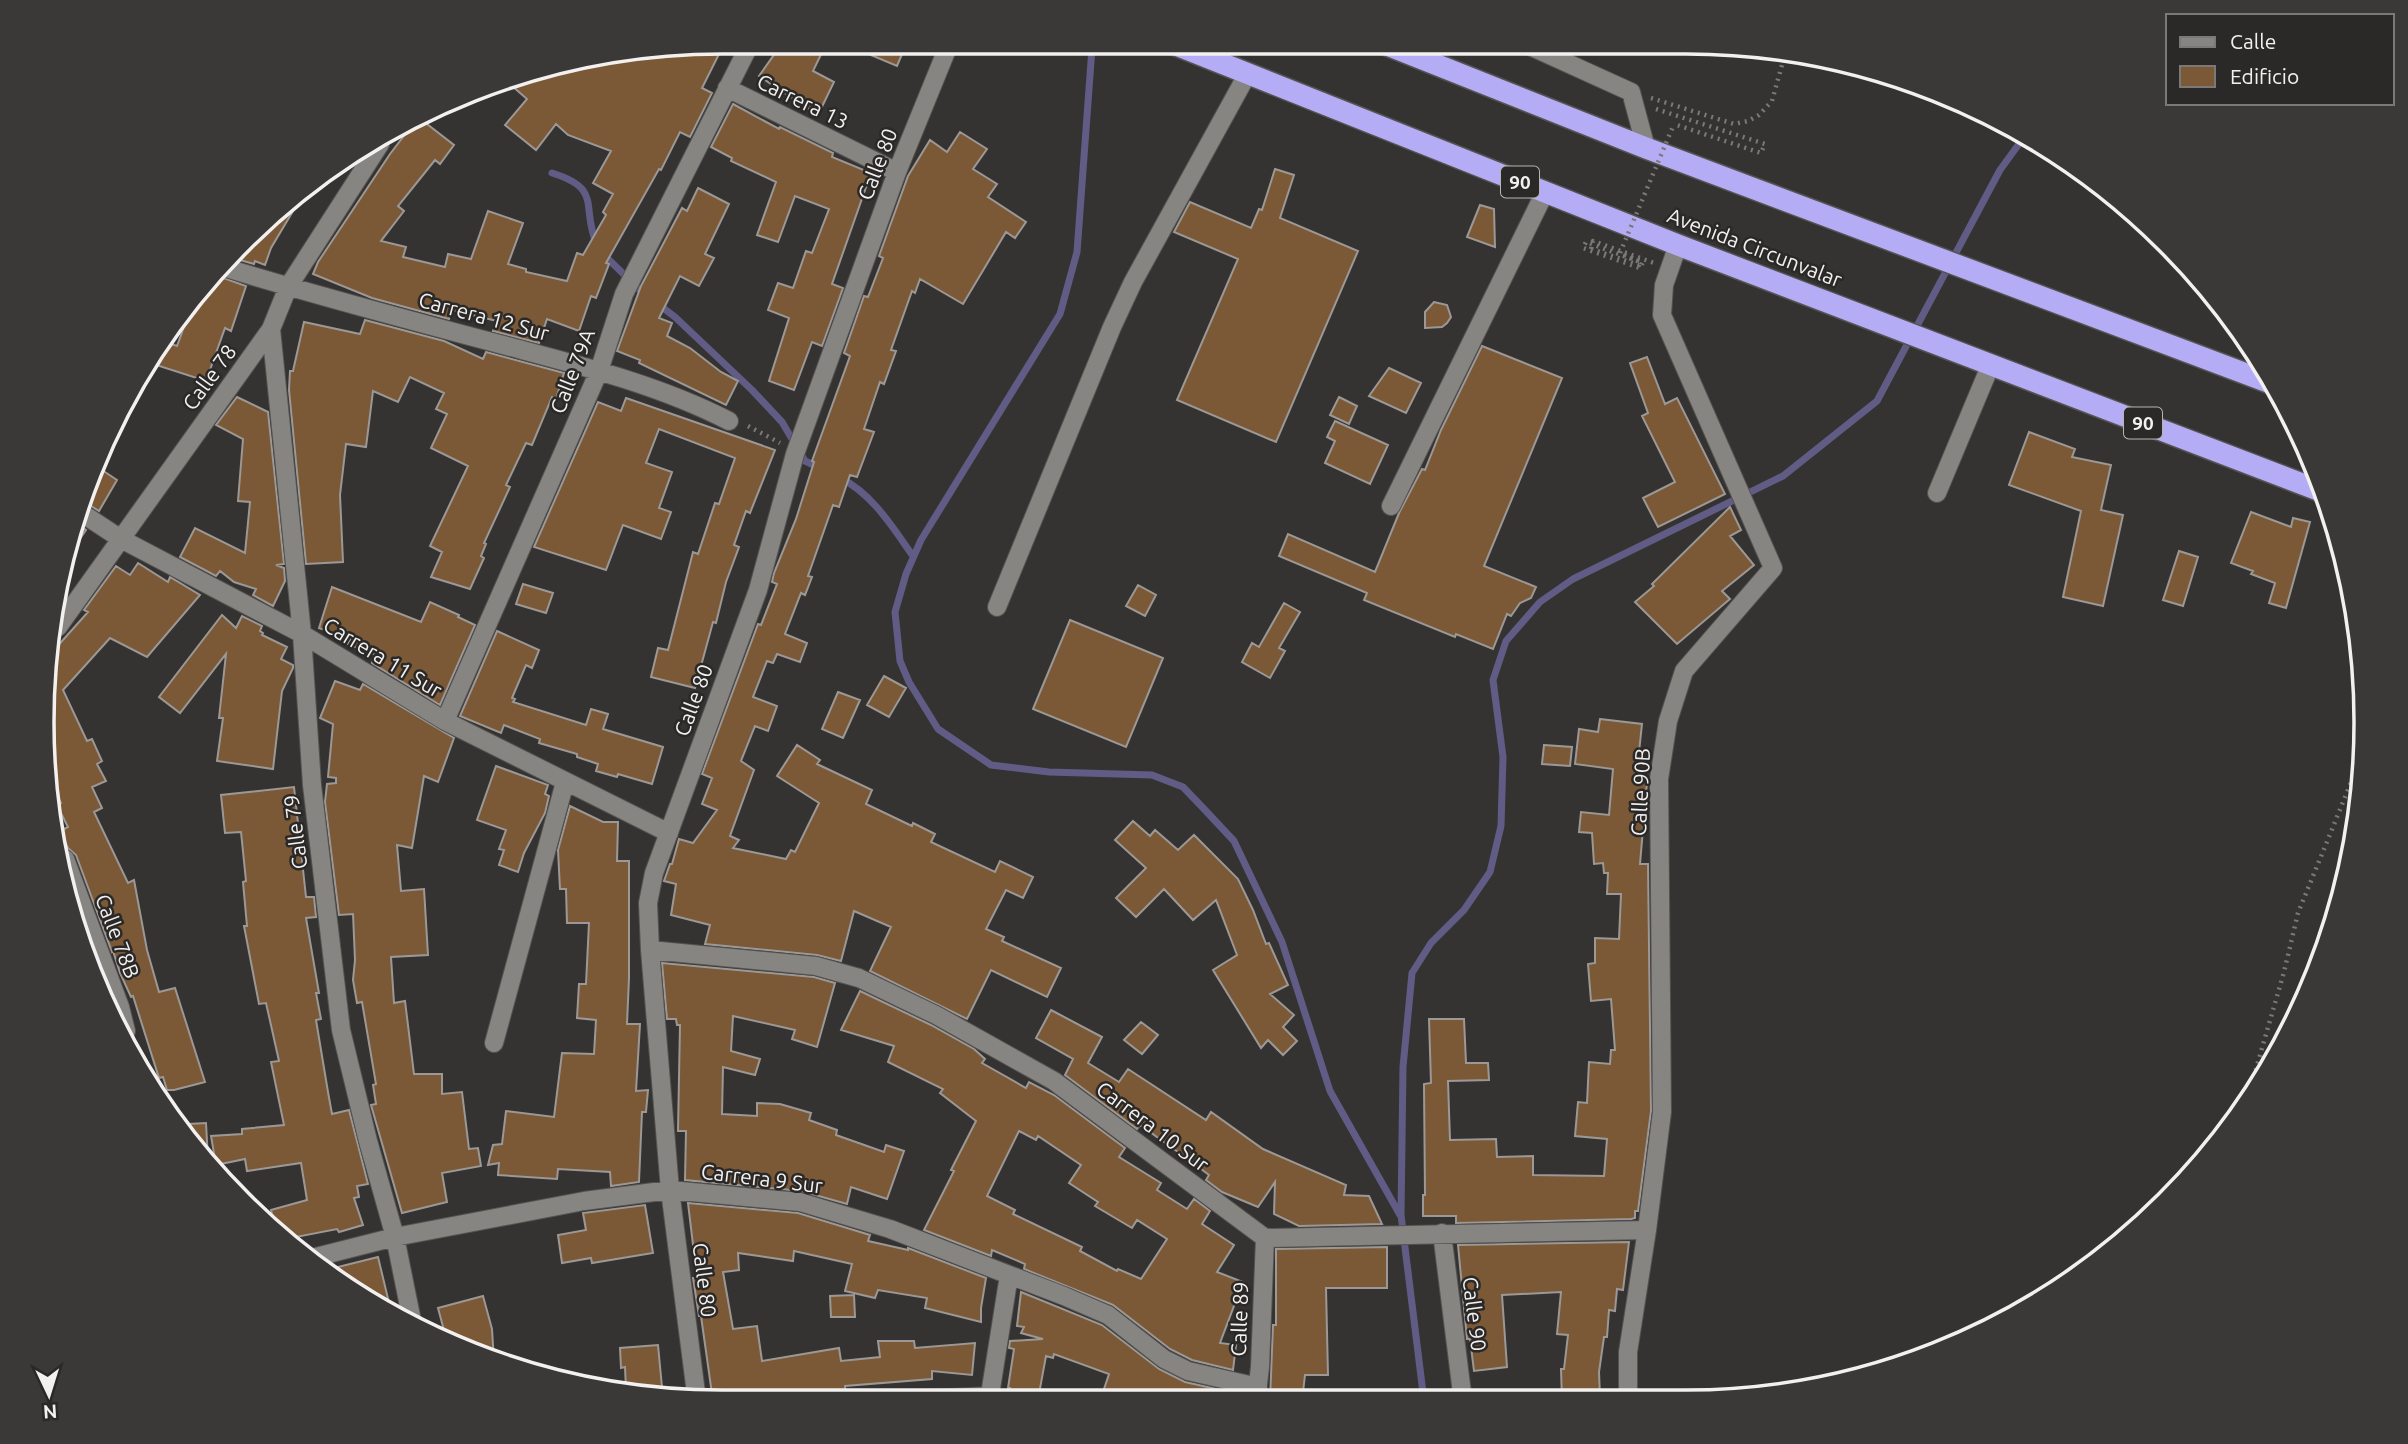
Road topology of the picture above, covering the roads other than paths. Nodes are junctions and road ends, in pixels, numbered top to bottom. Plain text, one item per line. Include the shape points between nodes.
1 (745, 54) edge
2 (945, 54) edge
3 (1199, 54) edge
4 (1429, 54) edge
5 (1545, 54) edge
6 (1248, 73) junction
7 (727, 88) junction
8 (1646, 148) junction
9 (375, 152) edge
10 (897, 172) junction
11 (1545, 192) junction
12 (1678, 244) junction
13 (231, 270) edge
14 (288, 287) junction
15 (271, 329) junction
16 (1991, 364) junction
17 (599, 371) junction
18 (2258, 378) edge
19 (729, 421) road end
20 (2311, 487) edge
21 (1937, 493) dead end
22 (1391, 506) dead end
23 (87, 517) edge
24 (121, 539) junction
25 (998, 607) dead end
26 (62, 621) edge
27 (302, 635) junction
28 (445, 721) junction
29 (565, 782) junction
30 (669, 834) junction
31 (75, 885) edge
32 (650, 950) junction
33 (122, 1015) edge
34 (494, 1043) dead end
35 (670, 1190) junction
36 (1647, 1230) junction
37 (1442, 1233) junction
38 (395, 1237) junction
39 (1265, 1238) junction
40 (321, 1256) edge
41 (1009, 1275) junction
42 (410, 1312) edge
43 (695, 1389) edge
44 (991, 1390) edge
45 (1245, 1390) edge
46 (1257, 1390) edge
47 (1462, 1390) edge
48 (1628, 1390) edge

1 - 7 street, Calle 79A
2 - 10 street, Calle 80
3 - 6 highway, Avenida Circunvalar / 90
4 - 8 highway
5 - 8 street via 1632,97
6 - 11 highway, Avenida Circunvalar / 90
6 - 25 street via 1133,282
7 - 10 street, Carrera 13
7 - 17 street, Calle 79A via 624,294
8 - 18 highway
9 - 14 street, Calle 78
10 - 30 street, Calle 80 via 798,446 758,590
11 - 12 highway, Avenida Circunvalar / 90
11 - 22 street
12 - 16 highway, Avenida Circunvalar / 90
12 - 36 street, Calle 90B via 1664,285 1662,315 1773,568 1684,671 1668,721 1660,779 1662,1112
13 - 14 street, Carrera 12 Sur
14 - 15 street, Calle 78
14 - 17 street, Carrera 12 Sur
15 - 24 street, Calle 78
15 - 27 street, Calle 79
16 - 20 highway, Avenida Circunvalar / 90
16 - 21 street
17 - 19 street, Carrera 12 Sur
17 - 28 street, Calle 79A
23 - 24 street, Carrera 11 Sur
24 - 26 street, Calle 78
24 - 27 street, Carrera 11 Sur
27 - 28 street, Carrera 11 Sur
27 - 38 street, Calle 79 via 312,785 341,1030
28 - 29 street, Carrera 11 Sur
29 - 30 street, Carrera 11 Sur
29 - 34 street
30 - 32 street, Calle 80 via 648,903
31 - 33 street, Calle 78B
32 - 35 street, Calle 80
32 - 39 street, Carrera 10 Sur via 816,966 859,978 1055,1081
35 - 38 street, Carrera 9 Sur via 584,1201
35 - 41 street, Carrera 9 Sur via 811,1205 890,1229
35 - 43 street, Calle 80
36 - 37 street
36 - 48 street, Calle 90B via 1628,1352
37 - 39 street
37 - 47 street, Calle 90
38 - 40 street, Carrera 9 Sur
38 - 42 street, Calle 79
39 - 46 street, Calle 89
41 - 44 street
41 - 45 street, Carrera 9 Sur via 1108,1315 1164,1359 1188,1371

